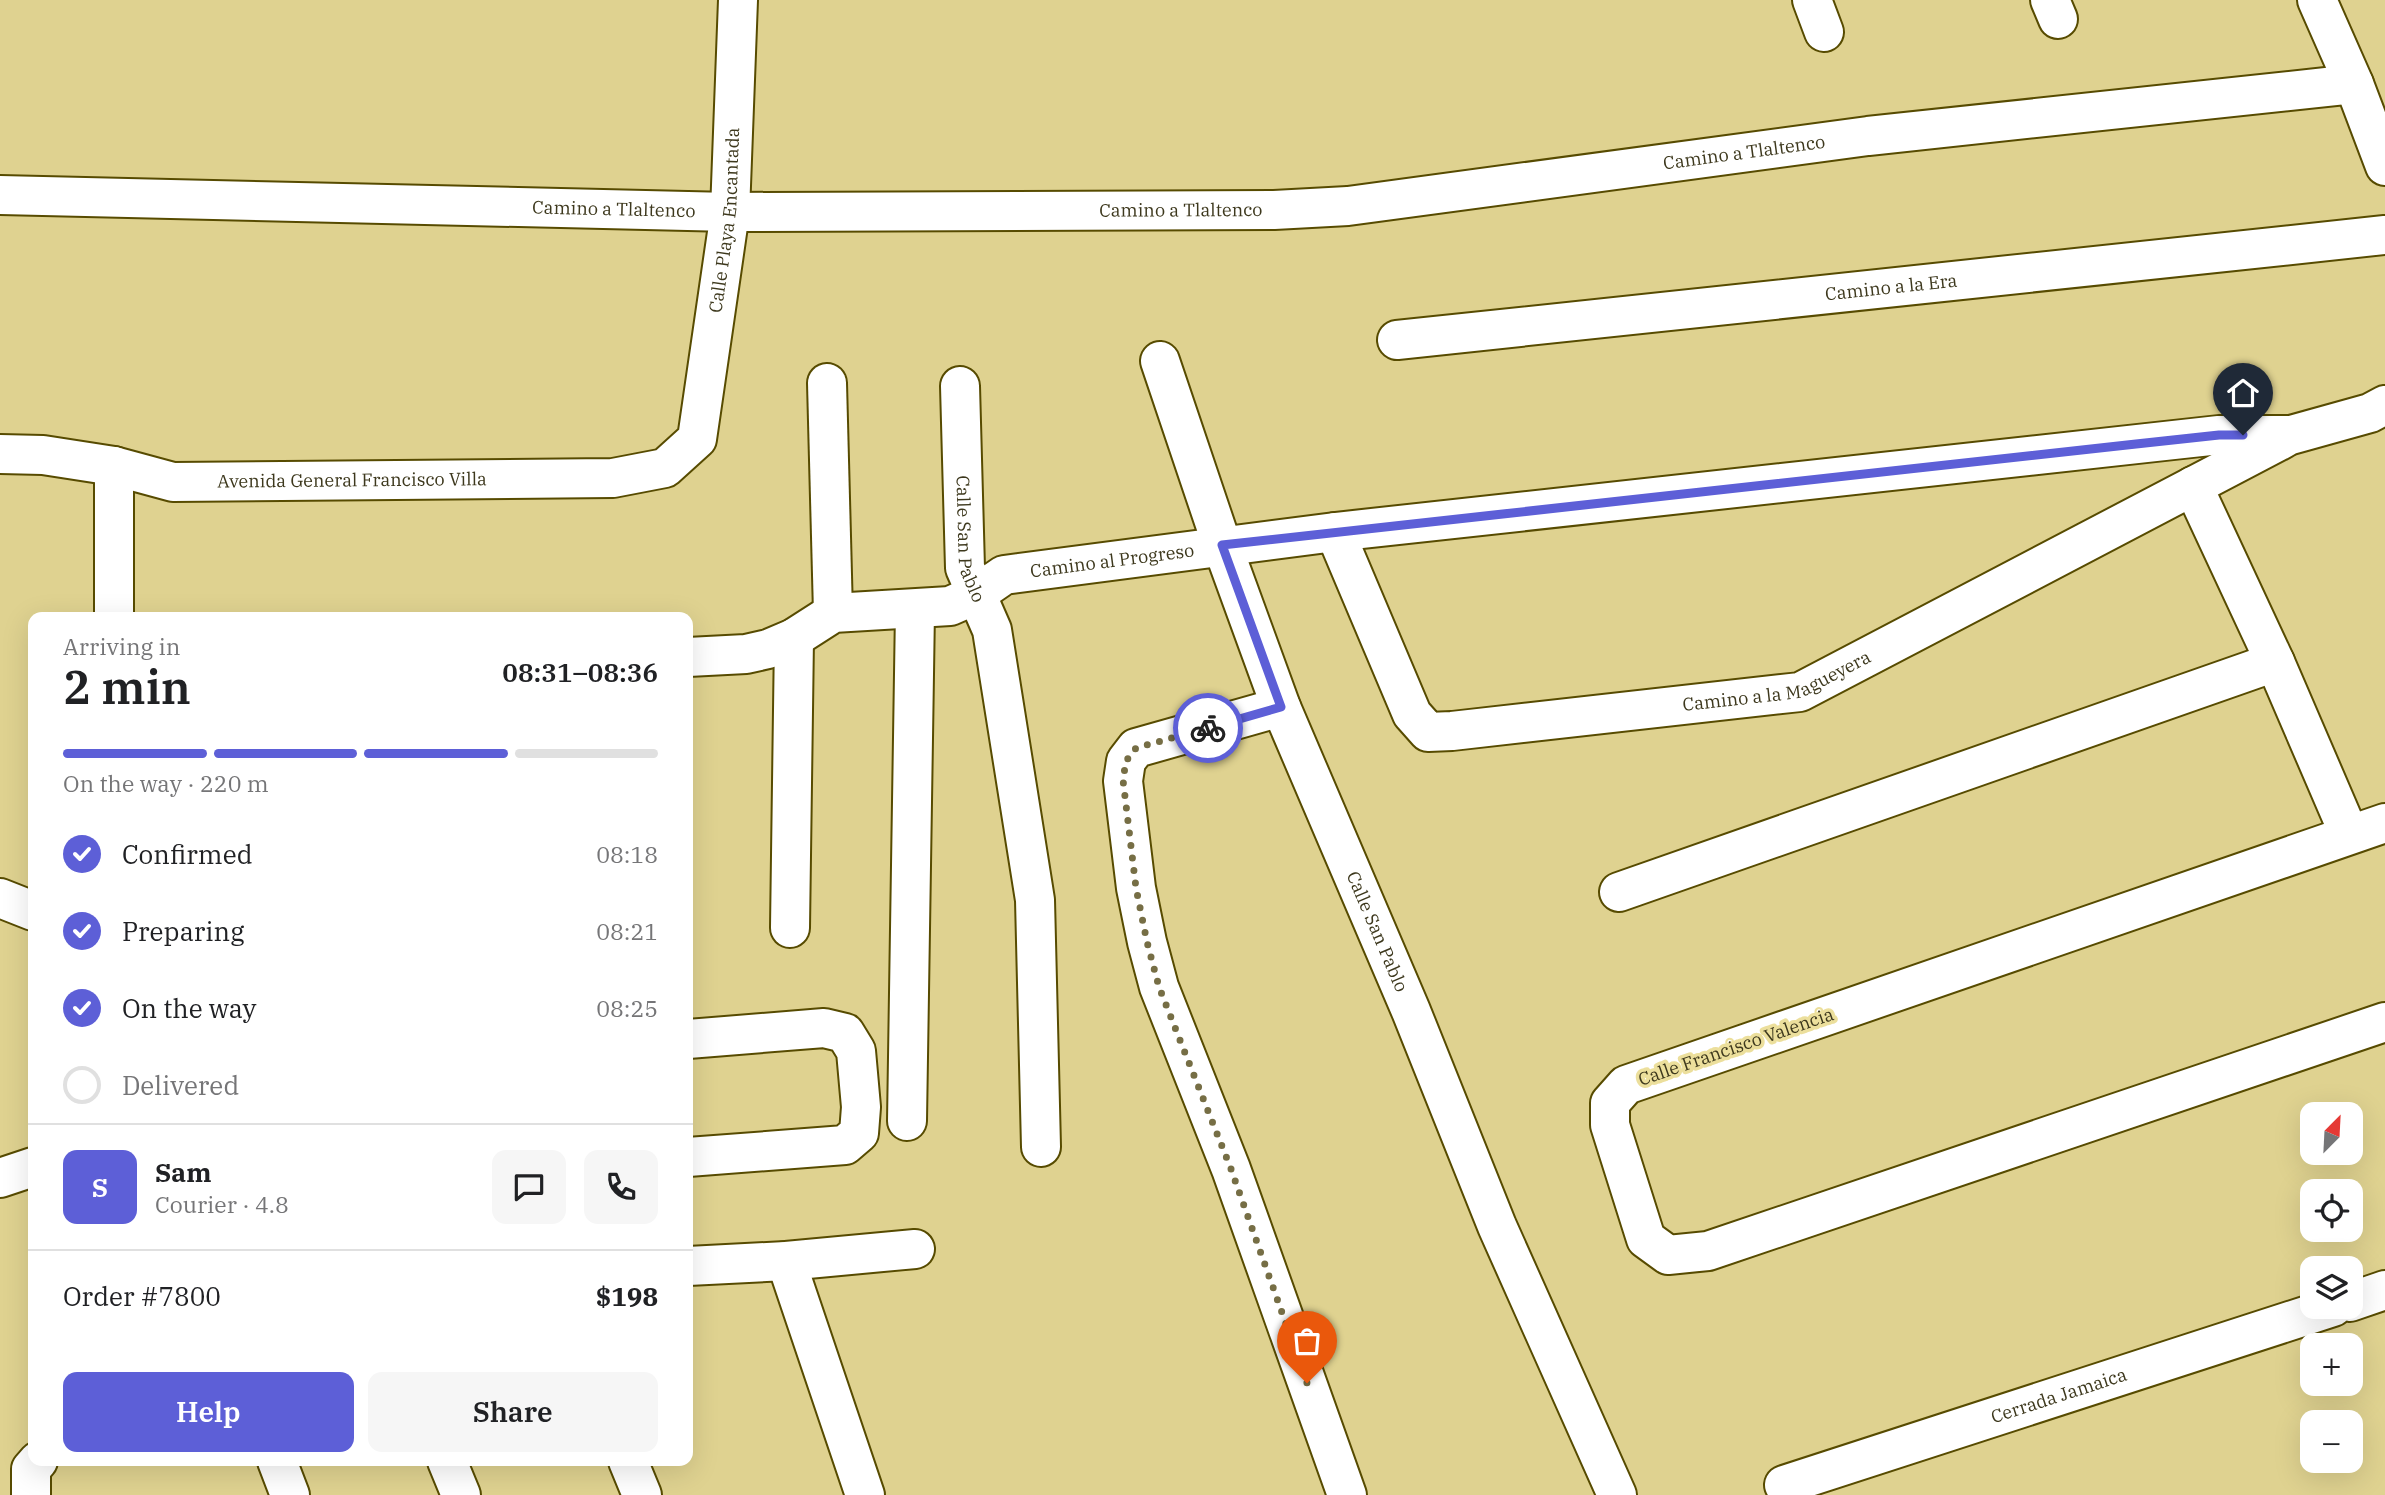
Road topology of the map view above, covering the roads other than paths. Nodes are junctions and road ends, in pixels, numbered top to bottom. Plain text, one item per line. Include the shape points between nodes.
1 (738, 0) edge
2 (2317, 0) edge
3 (2354, 84) junction
4 (2376, 113) edge
5 (2385, 166) edge
6 (0, 195) edge
7 (730, 212) junction
8 (2385, 235) edge
9 (1397, 340) dead end
10 (1160, 361) dead end
11 (827, 383) dead end
12 (960, 386) dead end
13 (2385, 405) edge
14 (2291, 435) junction
15 (697, 439) joint
16 (0, 454) edge
17 (114, 466) junction
18 (2193, 486) junction
19 (1335, 532) junction
20 (1222, 545) junction
21 (975, 595) junction
22 (915, 610) junction
23 (114, 612) edge
24 (833, 613) junction
25 (794, 638) junction
26 (693, 657) edge
27 (2275, 662) junction
28 (1281, 707) junction
29 (2385, 822) edge
30 (2349, 834) junction
31 (1619, 892) dead end
32 (0, 898) edge
33 (28, 909) edge
34 (790, 928) dead end
35 (2385, 1022) edge
36 (693, 1039) edge
37 (907, 1121) dead end
38 (1041, 1147) dead end
39 (693, 1157) edge
40 (28, 1169) edge
41 (0, 1178) edge
42 (915, 1249) dead end
43 (786, 1261) junction
44 (693, 1266) edge
45 (2385, 1290) edge
46 (2363, 1297) edge
47 (2300, 1318) edge
48 (34, 1466) edge
49 (279, 1466) edge
50 (449, 1466) edge
51 (630, 1466) edge
52 (1784, 1485) dead end
53 (31, 1495) edge
54 (290, 1495) edge
55 (461, 1495) edge
56 (642, 1495) edge
57 (865, 1495) edge
58 (1347, 1495) edge
59 (1617, 1495) edge

1 - 7 street, Calle Playa Encantada
2 - 3 street
3 - 4 street
3 - 7 street, Camino a Tlaltenco via 1868,136 1348,206
4 - 5 street
6 - 7 street, Camino a Tlaltenco
7 - 15 street, Calle Playa Encantada
8 - 9 street, Camino a la Era
10 - 20 street, Calle San Pablo
11 - 24 street
12 - 21 street, Calle San Pablo via 965,568
13 - 14 street, Camino al Progreso
14 - 18 street, Camino a la Magueyera
14 - 19 street, Camino al Progreso via 2219,435
15 - 17 street, Avenida General Francisco Villa via 665,468 613,478 173,482
16 - 17 street, Avenida General Francisco Villa via 43,454
17 - 23 street
18 - 19 street, Camino a la Magueyera via 1800,692 1452,732 1428,732 1412,714
18 - 27 street
19 - 20 street, Camino al Progreso
20 - 21 street, Camino al Progreso via 1004,575
20 - 28 street, Calle San Pablo
21 - 22 street, Camino al Progreso via 950,606
21 - 38 street, Calle San Pablo via 992,631 1035,900
22 - 24 street, Camino al Progreso
22 - 37 street
24 - 25 street
25 - 26 street via 746,654
25 - 34 street
27 - 30 street
27 - 31 street
28 - 58 street via 1136,748 1126,761 1123,780 1136,888 1159,987 1231,1169
28 - 59 street, Calle San Pablo via 1497,1226
29 - 30 street, Calle Francisco Valencia
30 - 35 street, Calle Francisco Valencia via 1626,1085 1610,1103 1610,1125 1646,1239 1668,1255 1708,1251
32 - 33 street
36 - 39 street via 824,1028 845,1033 856,1051 861,1107 859,1133 845,1145
40 - 41 street
42 - 43 street
43 - 44 street
43 - 57 street
45 - 46 street
47 - 52 street, Cerrada Jamaica
48 - 53 street
49 - 54 street
50 - 55 street
51 - 56 street

